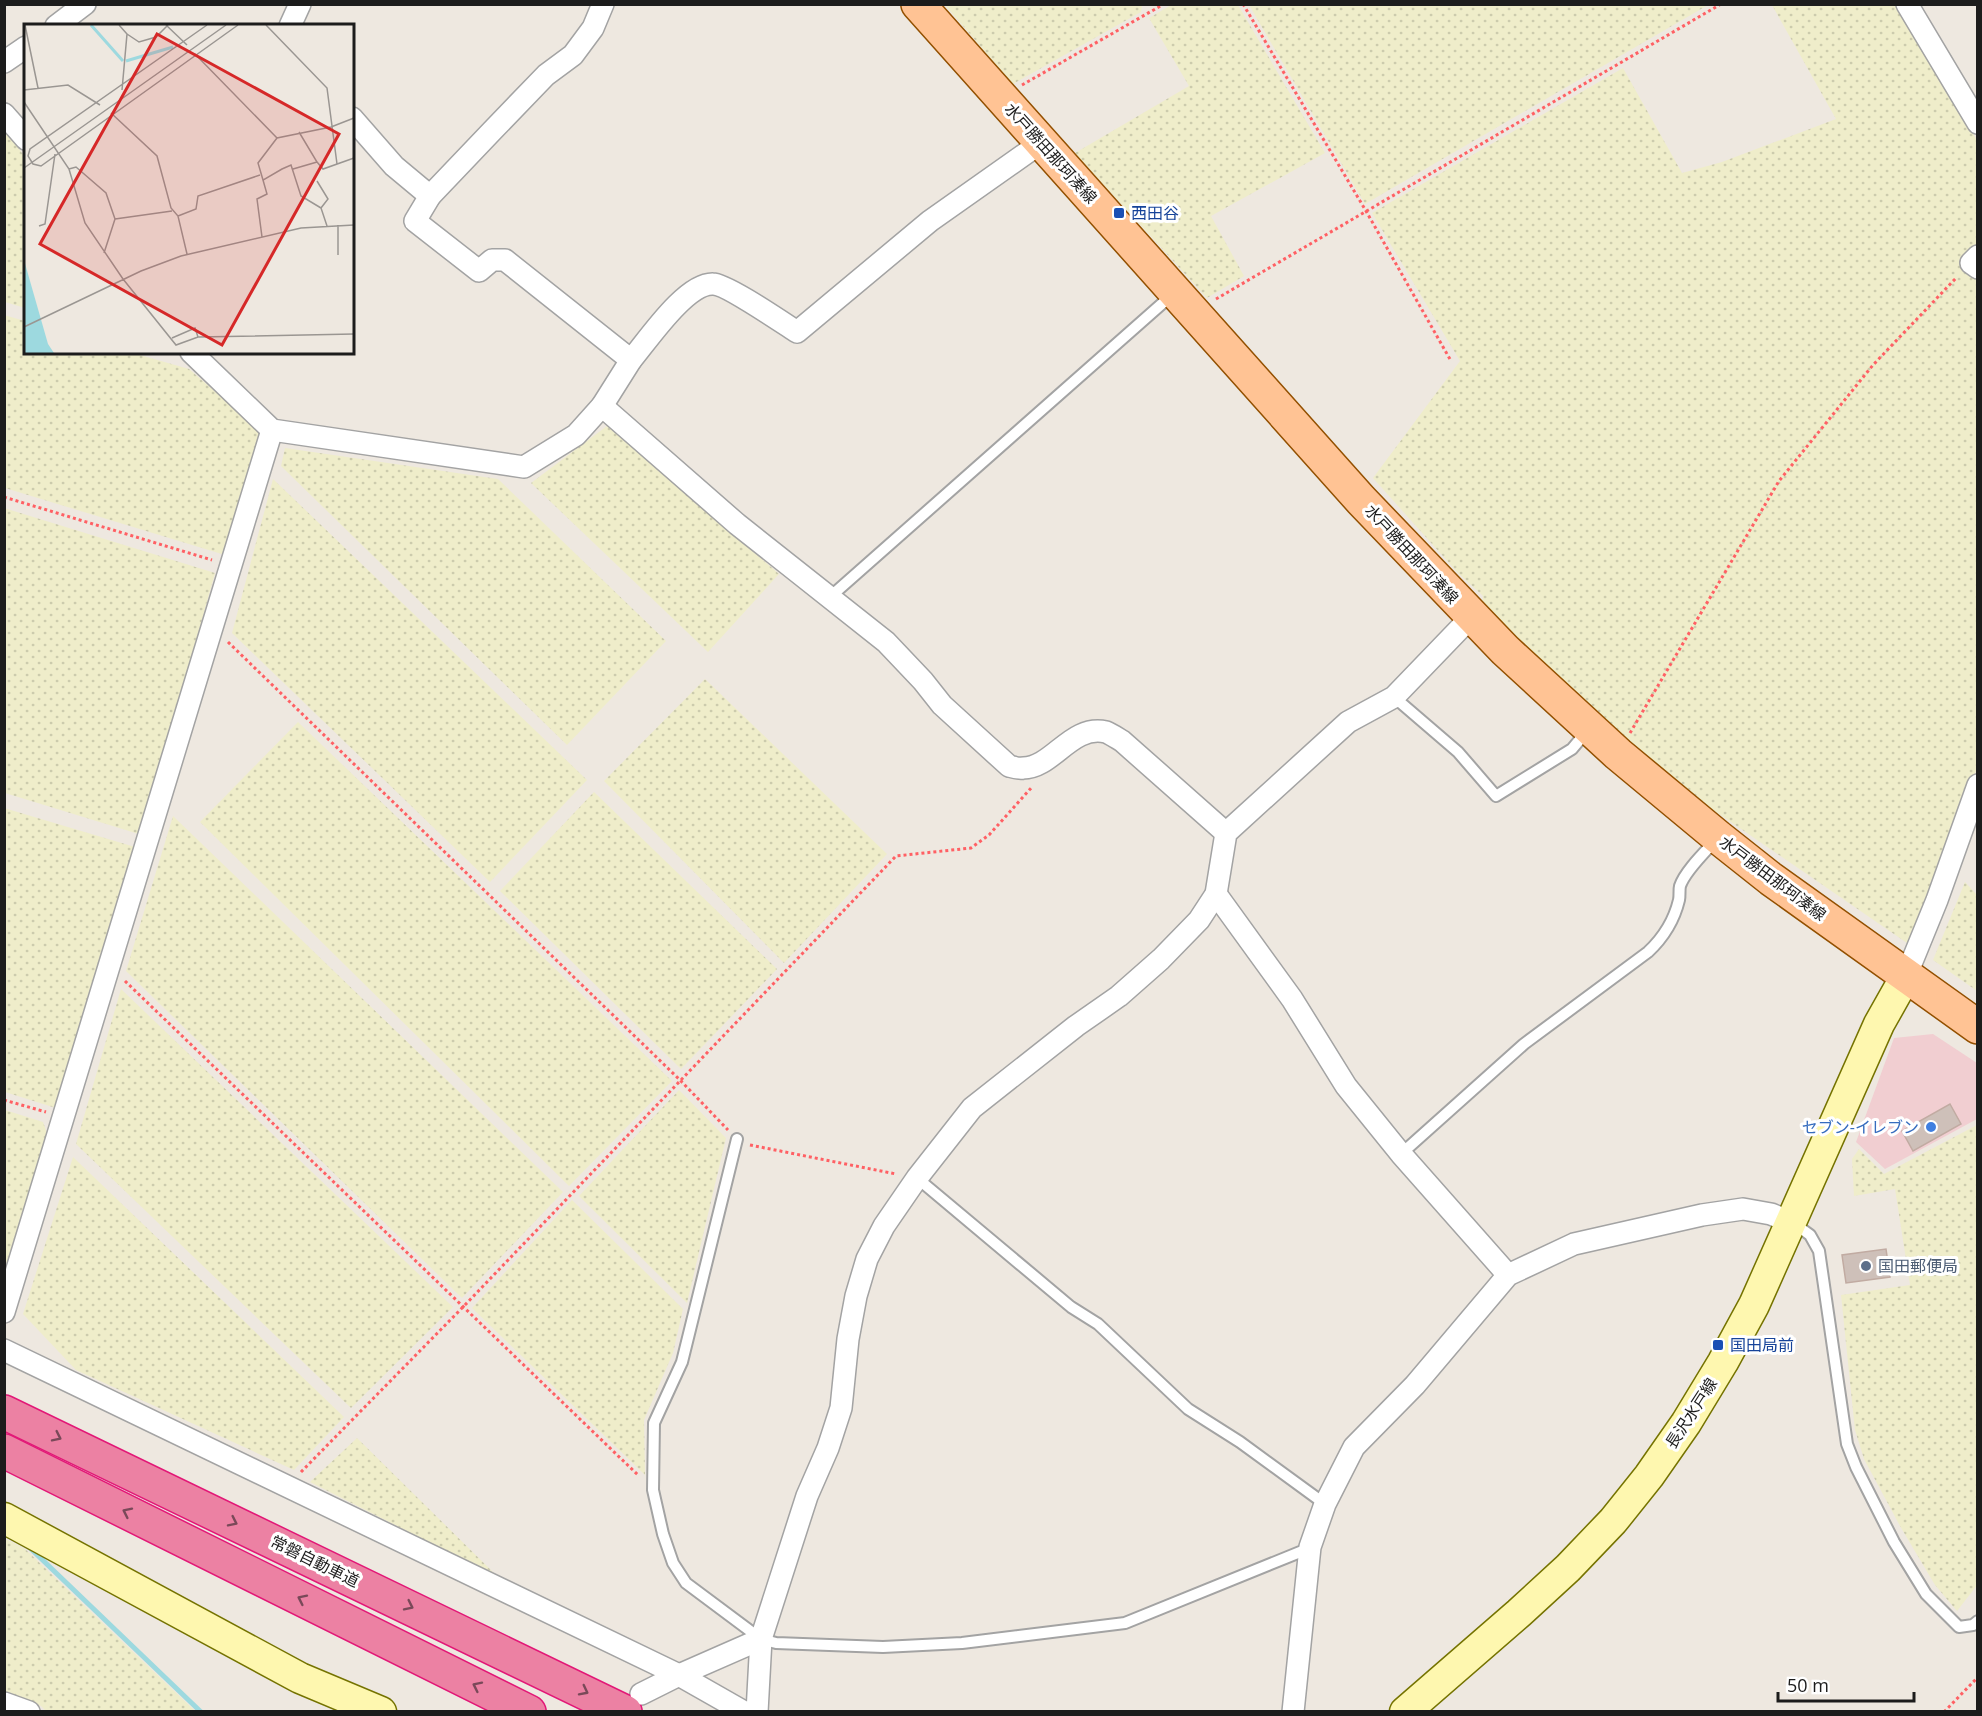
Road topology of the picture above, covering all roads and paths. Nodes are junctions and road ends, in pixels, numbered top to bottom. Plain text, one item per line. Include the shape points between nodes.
1 (85, 4) edge
2 (300, 4) edge
3 (603, 4) edge
4 (918, 4) edge
5 (1148, 4) edge
6 (1164, 4) edge
7 (1243, 4) edge
8 (1721, 4) edge
9 (1907, 4) edge
10 (1152, 11) junction
11 (59, 24) edge
12 (291, 24) edge
13 (24, 48) edge
14 (4, 62) edge
15 (1001, 97) junction
16 (4, 114) edge
17 (354, 120) edge
18 (1977, 123) edge
19 (24, 137) edge
20 (1042, 142) junction
21 (430, 196) junction
22 (1366, 211) junction
23 (1975, 262) edge
24 (1184, 302) junction
25 (193, 354) edge
26 (631, 360) junction
27 (1451, 361) dead end
28 (602, 406) junction
29 (272, 430) junction
30 (4, 497) edge
31 (231, 566) junction
32 (830, 597) junction
33 (1472, 616) junction
34 (211, 632) junction
35 (1394, 697) junction
36 (1589, 729) junction
37 (1618, 754) junction
38 (1037, 765) junction
39 (1977, 785) edge
40 (1226, 833) junction
41 (1718, 837) junction
42 (1216, 894) junction
43 (110, 967) junction
44 (1905, 976) junction
45 (1977, 1027) edge
46 (680, 1080) junction
47 (4, 1100) edge
48 (64, 1118) junction
49 (737, 1139) junction
50 (1401, 1154) junction
51 (917, 1178) junction
52 (1791, 1222) junction
53 (1508, 1275) junction
54 (463, 1307) junction
55 (4, 1312) edge
56 (4, 1350) edge
57 (4, 1412) edge
58 (4, 1452) edge
59 (287, 1486) junction
60 (653, 1490) junction
61 (1325, 1504) junction
62 (4, 1518) edge
63 (1310, 1547) junction
64 (1977, 1621) edge
65 (761, 1639) junction
66 (679, 1675) junction
67 (1977, 1677) edge
68 (4, 1703) edge
69 (633, 1703) edge
70 (29, 1712) edge
71 (381, 1712) edge
72 (529, 1712) edge
73 (744, 1712) edge
74 (756, 1712) edge
75 (1293, 1712) edge
76 (1405, 1712) edge
77 (1944, 1712) edge

1 - 11 street
2 - 12 street
3 - 21 street via 593,28 573,55 546,75
4 - 15 main road, 水戸勝田那珂湊線
5 - 10 path
6 - 10 path
7 - 22 path
8 - 22 path
9 - 18 street
10 - 15 path
13 - 14 street
15 - 20 main road, 水戸勝田那珂湊線
16 - 19 street
17 - 21 street via 394,166
20 - 24 main road, 水戸勝田那珂湊線
20 - 26 street via 930,221 797,332 714,284 698,287 683,297
21 - 26 street via 415,221 479,271 492,260 505,260
22 - 24 path
22 - 27 path
23 - 37 path via 1873,365 1779,481
24 - 32 lane
24 - 33 main road, 水戸勝田那珂湊線 via 1361,500
25 - 29 street
26 - 28 street
28 - 29 street via 576,435 524,467
28 - 32 street via 737,525
29 - 31 street
30 - 31 path
31 - 34 street
32 - 38 street via 886,642 942,705 1009,766
33 - 35 street
33 - 36 main road, 水戸勝田那珂湊線
34 - 43 street
34 - 46 path via 228,642
35 - 36 lane via 1458,753 1496,796 1572,749
35 - 40 street via 1348,722
36 - 37 main road, 水戸勝田那珂湊線
37 - 41 main road, 水戸勝田那珂湊線
38 - 40 street via 1076,737 1107,732
38 - 46 path via 1032,788 972,848 896,856
39 - 44 street
40 - 42 street
41 - 44 main road, 水戸勝田那珂湊線
41 - 50 lane via 1680,885 1673,920 1662,939 1524,1044
42 - 50 street via 1292,999 1346,1086
42 - 51 street via 1199,920 1119,996 972,1108
43 - 48 street
43 - 54 path
44 - 45 main road, 水戸勝田那珂湊線
44 - 52 main road, 長沢水戸線 via 1879,1024
46 - 49 path
46 - 54 path
47 - 48 path
48 - 55 street
49 - 51 path via 755,1147
49 - 60 lane via 682,1362 654,1423
50 - 53 street
51 - 61 lane via 1071,1307 1098,1324 1188,1409
51 - 65 street via 867,1259 848,1339 841,1408 807,1496
52 - 53 street via 1743,1209 1702,1215 1574,1244
52 - 64 lane via 1810,1235 1820,1251 1847,1443 1856,1467 1926,1594 1959,1627
52 - 76 main road, 長沢水戸線 via 1724,1362 1649,1476 1568,1568
53 - 61 street via 1415,1385 1354,1447
54 - 59 path
54 - 60 path
56 - 59 street
57 -> 69 highway, 常磐自動車道
72 -> 58 highway
59 - 66 street
60 - 65 lane via 673,1563 686,1583
61 - 63 street
62 - 71 main road via 300,1678
63 - 65 lane via 1125,1623 962,1643 883,1647 776,1643
63 - 75 street
65 - 66 street
65 - 74 street
66 - 69 street
66 - 73 street
67 - 77 path
68 - 70 street

